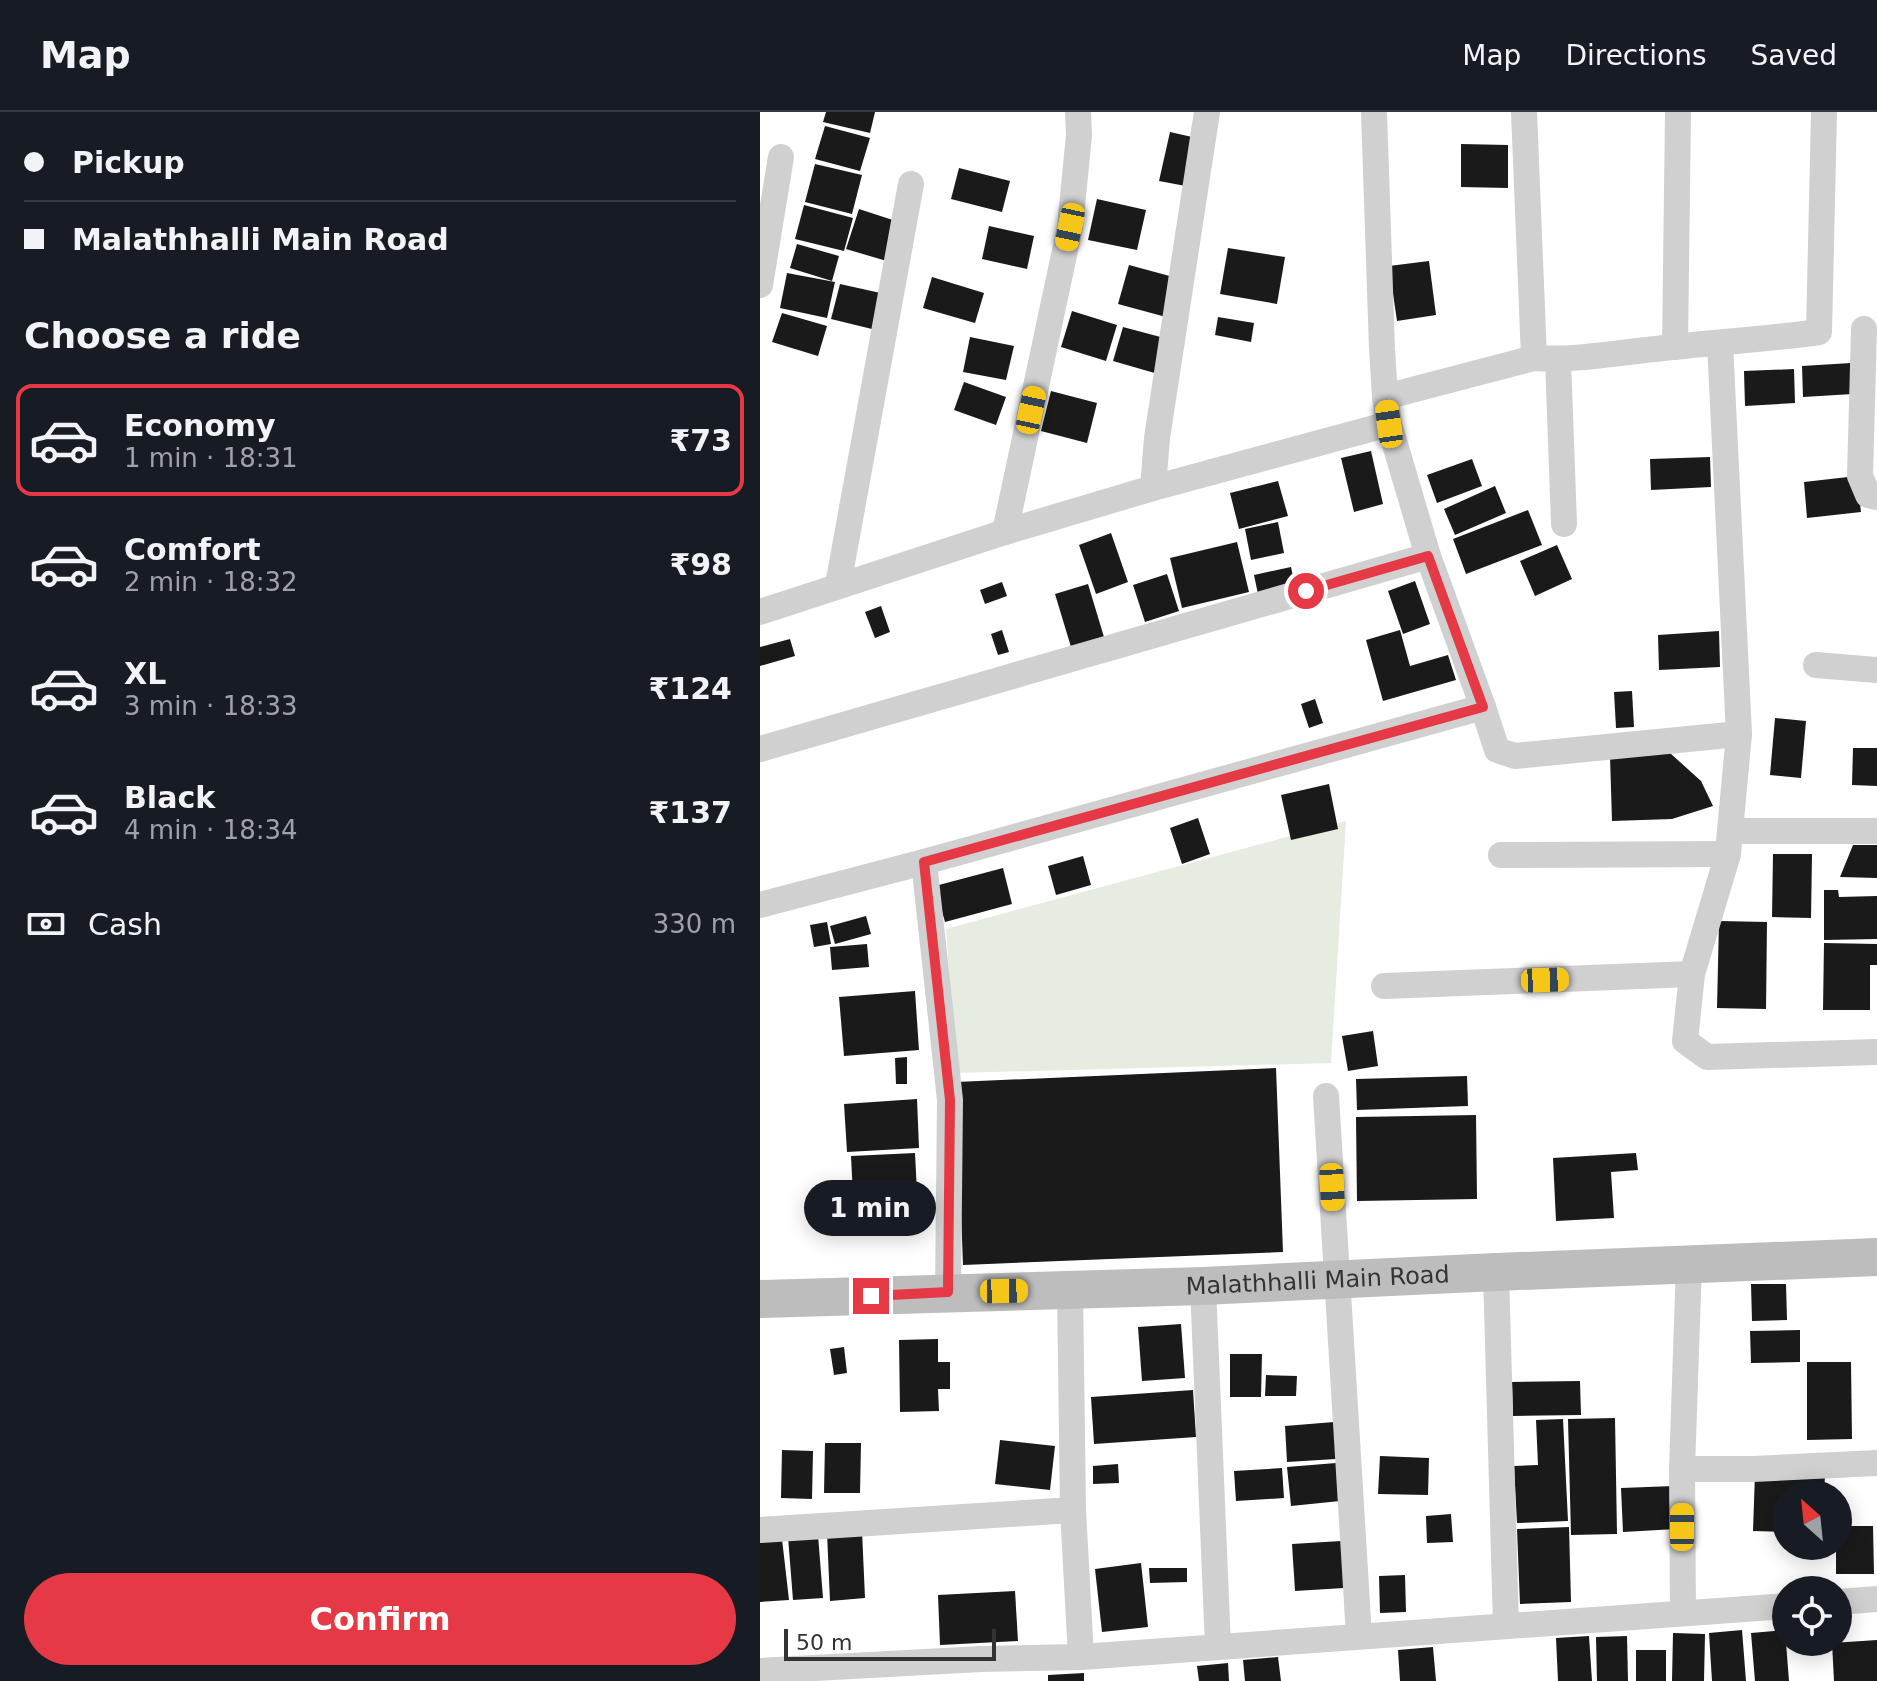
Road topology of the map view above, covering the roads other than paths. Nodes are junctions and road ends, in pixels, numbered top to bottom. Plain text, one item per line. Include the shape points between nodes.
1 (1078, 112) edge
2 (1207, 112) edge
3 (1374, 112) edge
4 (1524, 112) edge
5 (1678, 112) edge
6 (1824, 112) edge
7 (781, 157) dead end
8 (911, 184) dead end
9 (760, 285) edge
10 (1870, 328) edge
11 (1819, 332) junction
12 (1720, 343) junction
13 (1675, 347) junction
14 (1546, 358) junction
15 (1385, 397) junction
16 (1389, 424) junction
17 (1153, 488) junction
18 (1877, 497) edge
19 (1564, 524) dead end
20 (1005, 532) junction
21 (1428, 556) junction
22 (838, 585) junction
23 (760, 612) edge
24 (1816, 665) dead end
25 (1877, 670) edge
26 (1483, 707) junction
27 (1739, 734) junction
28 (760, 749) edge
29 (1877, 831) edge
30 (1729, 843) junction
31 (1501, 855) dead end
32 (924, 862) junction
33 (760, 905) edge
34 (1692, 974) junction
35 (1384, 986) dead end
36 (1877, 1052) edge
37 (1326, 1096) dead end
38 (1877, 1257) edge
39 (1689, 1264) junction
40 (1496, 1272) junction
41 (1337, 1279) junction
42 (1203, 1286) junction
43 (1070, 1289) junction
44 (948, 1292) junction
45 (760, 1299) edge
46 (1877, 1463) edge
47 (1682, 1469) junction
48 (1073, 1510) junction
49 (760, 1530) edge
50 (1877, 1599) edge
51 (1852, 1601) edge
52 (1772, 1607) edge
53 (1683, 1613) junction
54 (1506, 1626) junction
55 (1359, 1636) junction
56 (1218, 1647) junction
57 (1081, 1657) junction
58 (981, 1670) edge
59 (760, 1671) edge
60 (832, 1674) edge

1 - 20 street via 1070,227
2 - 17 street
3 - 15 street
4 - 14 street
5 - 13 street
6 - 11 street
7 - 9 street
8 - 22 street
10 - 11 street
10 - 18 street via 1860,476 1868,495
11 - 12 street
12 - 13 street
12 - 27 street
13 - 14 street
14 - 15 street
14 - 19 street
15 - 16 street
16 - 17 street
16 - 21 street
17 - 20 street
20 - 22 street
21 - 26 street
21 - 28 street
22 - 23 street
24 - 25 street
26 - 27 street via 1497,750 1515,756
26 - 32 street
27 - 30 street
29 - 30 street
30 - 31 street
30 - 34 street
32 - 33 street
32 - 44 street via 950,1100
34 - 35 street
34 - 36 street via 1685,1041 1707,1057
37 - 41 street
38 - 39 main road, Malathhalli Main Road
39 - 40 main road, Malathhalli Main Road
39 - 47 street
40 - 41 main road, Malathhalli Main Road
40 - 54 street
41 - 42 main road, Malathhalli Main Road
41 - 55 street
42 - 43 main road, Malathhalli Main Road
42 - 56 street
43 - 44 main road, Malathhalli Main Road
43 - 48 street
44 - 45 main road, Malathhalli Main Road
46 - 47 street
47 - 53 street
48 - 49 street
48 - 57 street
50 - 51 street
52 - 53 street
53 - 54 street
54 - 55 street
55 - 56 street
56 - 57 street
57 - 58 street
58 - 60 street
59 - 60 street

